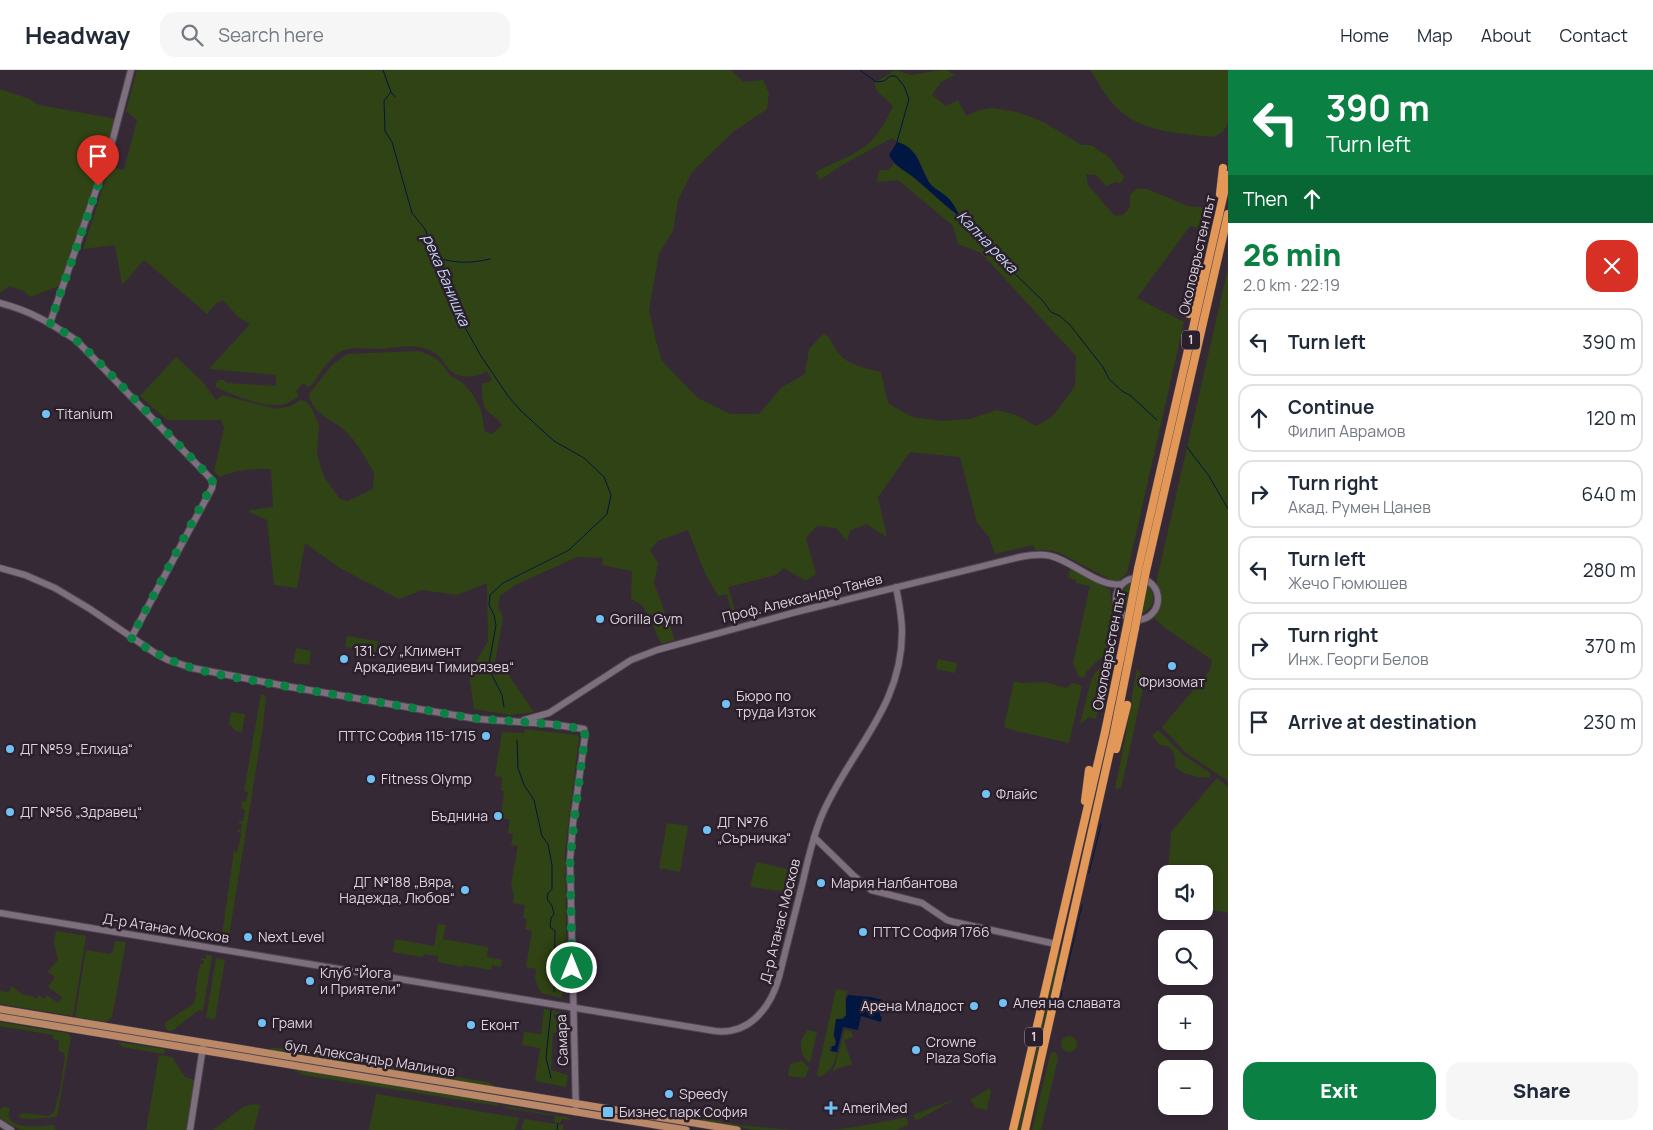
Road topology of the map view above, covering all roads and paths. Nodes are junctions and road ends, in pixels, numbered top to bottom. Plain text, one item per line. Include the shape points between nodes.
1 (131, 70) edge
2 (1223, 168) dead end
3 (1228, 175) edge
4 (1228, 214) edge
5 (1218, 216) junction
6 (1211, 250) junction
7 (0, 303) edge
8 (1206, 313) junction
9 (1189, 314) dead end
10 (50, 323) junction
11 (1206, 336) dead end
12 (1198, 368) dead end
13 (1189, 387) junction
14 (0, 568) edge
15 (1142, 570) junction
16 (1109, 584) junction
17 (1122, 584) junction
18 (896, 587) junction
19 (1116, 595) junction
20 (1131, 627) junction
21 (131, 638) junction
22 (1127, 705) dead end
23 (549, 713) junction
24 (513, 722) junction
25 (550, 724) junction
26 (1089, 770) dead end
27 (1099, 798) junction
28 (1081, 834) junction
29 (814, 837) junction
30 (0, 913) edge
31 (1056, 944) junction
32 (573, 1007) junction
33 (0, 1010) edge
34 (0, 1017) edge
35 (203, 1047) junction
36 (576, 1108) junction
37 (0, 1123) edge
38 (11, 1130) edge
39 (190, 1130) edge
40 (686, 1130) edge
41 (737, 1130) edge
42 (1013, 1130) edge
43 (1025, 1130) edge

1 - 10 street via 110,150
2 - 5 highway
3 - 5 highway, Околовръстен път / 1
4 - 8 highway, Околовръстен път / 1
5 - 6 highway, Околовръстен път / 1
6 - 9 highway
6 - 15 highway, Околовръстен път / 1
7 - 10 street via 27,311
8 - 11 highway
8 - 13 highway, Околовръстен път / 1
10 - 21 street via 91,354 213,483
12 - 13 highway
13 - 15 highway, Околовръстен път / 1
14 - 21 street via 55,588
15 - 20 highway, Околовръстен път / 1, bridge
16 - 17 street, Проф. Александър Танев
16 - 18 street, Проф. Александър Танев via 1050,555 1035,554
16 - 19 street
17 - 19 street
17 - 19 street via 1135,578 1148,582 1156,592 1156,607 1140,620 1132,619 1119,609
18 - 23 street, Проф. Александър Танев via 657,650 631,660
18 - 29 street, Д-р Атанас Москов via 902,631 896,677 884,709 833,793
20 - 27 highway, Околовръстен път / 1 via 1120,706
20 - 28 highway, Околовръстен път / 1
21 - 24 street via 168,660 199,670 471,718
22 - 27 highway
23 - 24 street, Проф. Александър Танев
23 - 25 street via 545,719
24 - 25 street
25 - 32 street, Самара via 584,729 585,736 570,860
26 - 28 highway
27 - 43 highway, Околовръстен път / 1
28 - 31 highway, Околовръстен път / 1
29 - 31 street via 872,890 922,903 947,920
29 - 32 street, Д-р Атанас Москов via 777,984 768,1005 752,1021 722,1032
30 - 32 street, Д-р Атанас Москов
31 - 42 highway, Околовръстен път / 1
32 - 36 street, Самара
33 - 35 main road, бул. Александър Малинов
34 - 35 main road, бул. Александър Малинов
35 - 36 main road, бул. Александър Малинов
35 - 39 street
36 - 40 main road, бул. Александър Малинов
36 - 41 main road, бул. Александър Малинов
37 - 38 street

